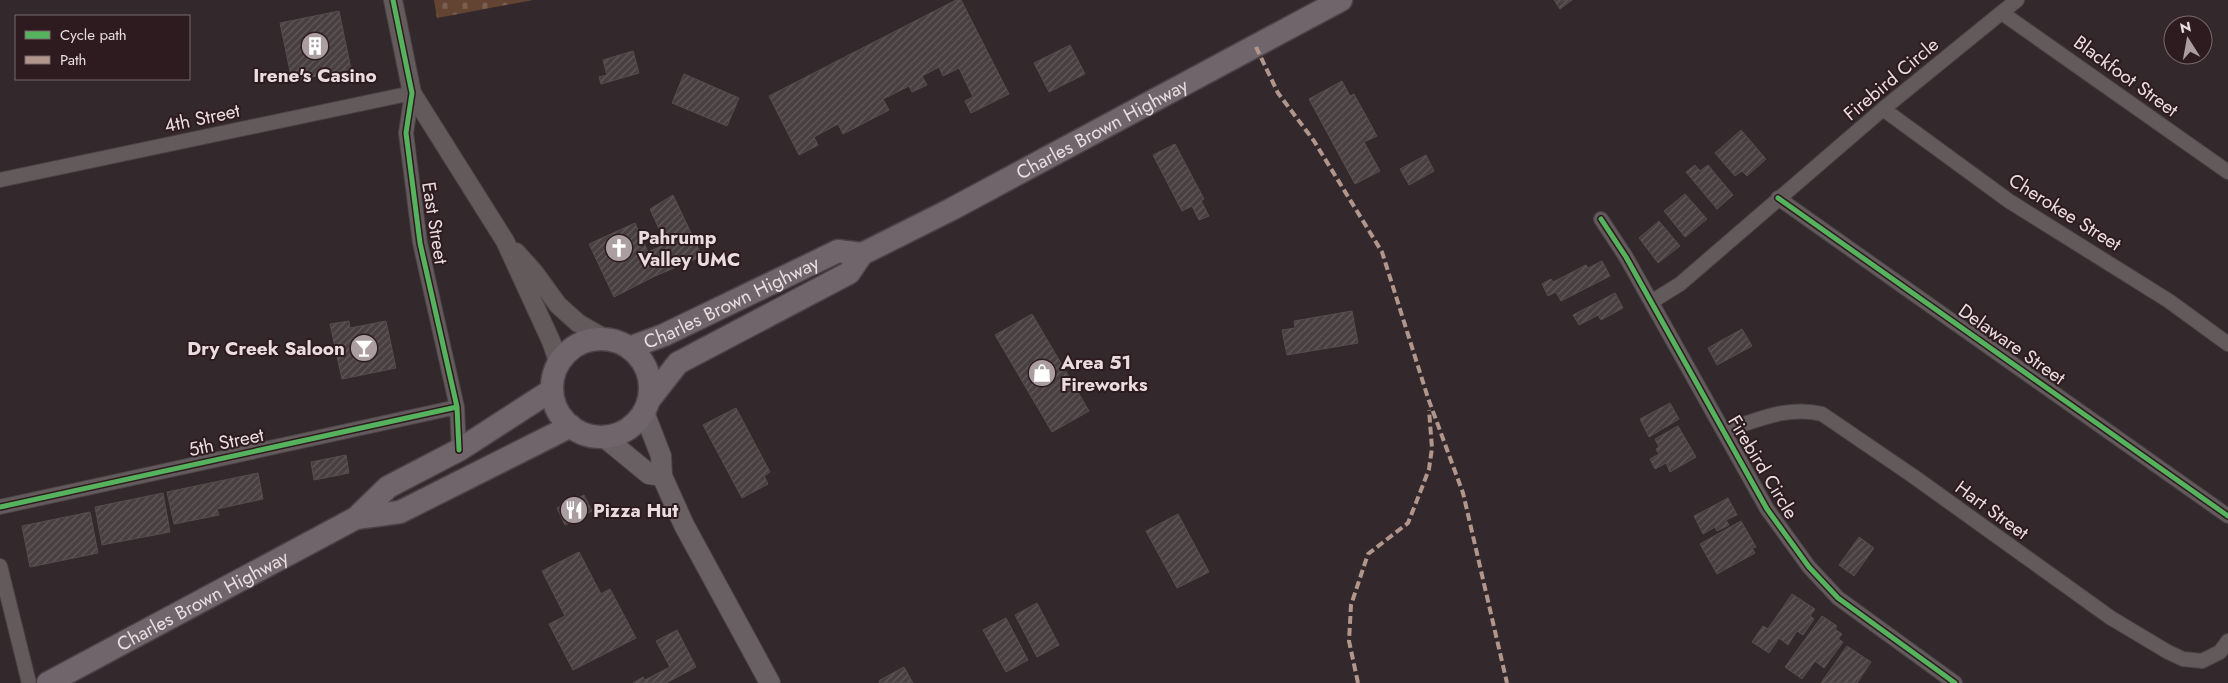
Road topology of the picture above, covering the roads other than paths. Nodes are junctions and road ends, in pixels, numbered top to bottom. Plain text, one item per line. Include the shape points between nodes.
1 (393, 0) edge
2 (1341, 0) edge
3 (2016, 0) edge
4 (2002, 13) junction
5 (412, 93) junction
6 (1883, 110) junction
7 (2228, 172) edge
8 (0, 180) edge
9 (1778, 198) junction
10 (1601, 219) dead end
11 (505, 241) junction
12 (862, 254) junction
13 (1651, 302) junction
14 (606, 340) junction
15 (2228, 344) edge
16 (629, 348) junction
17 (559, 364) junction
18 (552, 390) junction
19 (647, 406) junction
20 (457, 407) junction
21 (571, 426) junction
22 (1724, 431) junction
23 (604, 437) junction
24 (460, 450) junction
25 (662, 476) junction
26 (0, 507) edge
27 (2228, 516) edge
28 (356, 518) junction
29 (0, 566) edge
30 (2228, 641) edge
31 (29, 683) edge
32 (48, 683) edge
33 (770, 683) edge
34 (1955, 683) edge

1 - 5 street, East Street
2 - 12 main road, Charles Brown Highway
3 - 4 street, Firebird Circle
4 - 6 street, Firebird Circle
4 - 7 street, Blackfoot Street
5 - 8 street, 4th Street
5 - 11 street
5 - 20 street, East Street via 406,133 420,243
6 - 9 street, Firebird Circle
6 - 15 street, Cherokee Street via 2009,201 2169,301
9 - 13 street, Firebird Circle via 1680,284
9 - 27 street, Delaware Street
10 - 13 street, Firebird Circle
11 - 14 street via 534,272 558,305 578,323
11 - 17 street
12 - 16 main road, Charles Brown Highway via 838,251 664,335
12 - 19 main road, Charles Brown Highway via 849,273 678,363
13 - 22 street, Firebird Circle
14 - 16 main road
14 - 17 main road via 578,345
16 - 19 main road via 647,370 650,385
17 - 18 main road
18 - 21 main road via 561,416
18 - 24 main road, Charles Brown Highway
19 - 23 main road via 634,425 620,434
19 - 25 main road via 661,456
20 - 24 street, East Street
20 - 26 street, 5th Street
21 - 23 main road via 592,436
21 - 28 main road, Charles Brown Highway via 400,512
22 - 30 street, Hart Street via 1779,413 1807,410 1822,414 2111,618 2168,652 2183,659 2202,660 2220,652
22 - 34 street, Firebird Circle via 1767,509 1809,567 1838,598
23 - 25 main road via 649,474
24 - 28 main road, Charles Brown Highway via 388,487
25 - 33 main road via 684,525
28 - 32 main road, Charles Brown Highway
29 - 31 street

